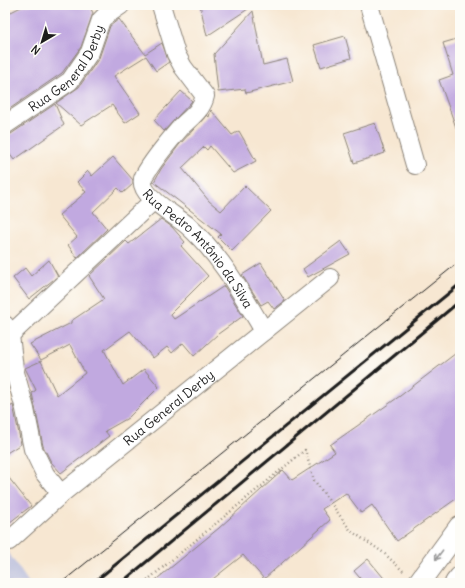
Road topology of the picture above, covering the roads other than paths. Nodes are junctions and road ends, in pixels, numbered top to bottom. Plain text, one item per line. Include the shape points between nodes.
1 (121, 5) edge
2 (162, 5) edge
3 (369, 5) edge
4 (5, 126) edge
5 (416, 165) dead end
6 (154, 200) junction
7 (330, 278) dead end
8 (7, 330) edge
9 (264, 331) junction
10 (61, 494) junction
11 (460, 527) edge
12 (9, 541) dead end
13 (411, 578) edge
14 (460, 578) edge
15 (456, 583) edge

1 - 4 street, Rua General Derby via 101,20 90,52 70,81
2 - 6 street, Rua Pedro Antônio da Silva via 176,54 205,96 200,109 155,159 144,178 144,190
3 - 5 street
6 - 8 street
6 - 9 street, Rua Pedro Antônio da Silva via 204,241 240,291
7 - 9 street, Rua General Derby
8 - 10 street via 32,449 45,474
9 - 10 street, Rua General Derby
10 - 12 street, Rua General Derby
11 -> 13 highway
14 - 15 highway

